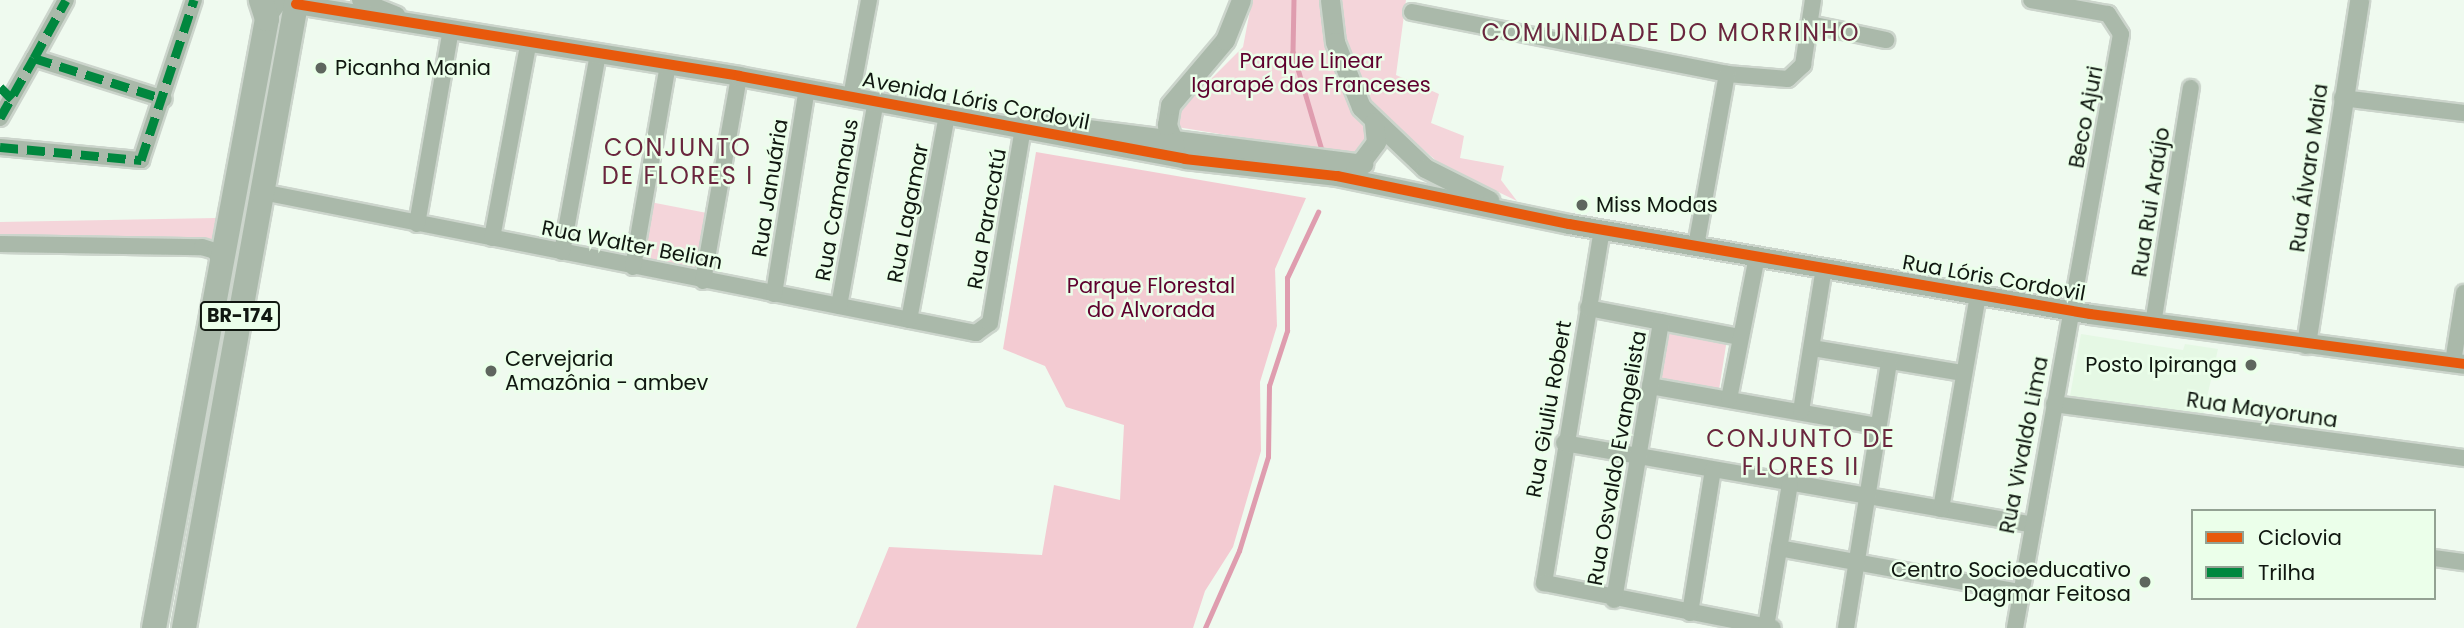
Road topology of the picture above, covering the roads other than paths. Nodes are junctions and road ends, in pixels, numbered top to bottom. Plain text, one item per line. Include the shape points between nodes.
1 (66, 0) edge
2 (194, 0) edge
3 (360, 0) edge
4 (869, 0) edge
5 (1241, 0) edge
6 (1329, 0) edge
7 (1814, 0) edge
8 (2031, 0) edge
9 (2359, 0) edge
10 (282, 4) edge
11 (1412, 12) dead end
12 (1810, 24) junction
13 (425, 25) junction
14 (452, 29) junction
15 (1886, 40) dead end
16 (529, 41) junction
17 (598, 53) junction
18 (34, 58) junction
19 (668, 65) junction
20 (1727, 74) junction
21 (738, 76) junction
22 (0, 87) edge
23 (2191, 88) dead end
24 (807, 89) junction
25 (851, 97) junction
26 (2342, 98) junction
27 (12, 99) junction
28 (164, 99) junction
29 (876, 101) junction
30 (2464, 113) edge
31 (947, 114) junction
32 (0, 118) edge
33 (1374, 122) junction
34 (1024, 127) junction
35 (1169, 136) junction
36 (0, 147) edge
37 (1185, 159) junction
38 (1295, 163) junction
39 (1363, 164) junction
40 (1337, 176) junction
41 (262, 192) junction
42 (1519, 214) junction
43 (417, 224) junction
44 (1602, 229) junction
45 (492, 238) junction
46 (0, 244) edge
47 (1696, 246) junction
48 (562, 252) junction
49 (1757, 256) junction
50 (220, 261) junction
51 (633, 267) junction
52 (1824, 268) junction
53 (703, 281) junction
54 (2464, 293) edge
55 (774, 294) junction
56 (1978, 295) junction
57 (839, 306) junction
58 (1588, 308) junction
59 (2071, 311) junction
60 (909, 320) junction
61 (990, 323) joint
62 (1661, 323) junction
63 (2152, 324) junction
64 (1740, 337) junction
65 (2306, 344) junction
66 (1812, 348) junction
67 (1889, 362) junction
68 (2458, 363) edge
69 (1963, 373) junction
70 (1650, 386) junction
71 (1729, 399) junction
72 (2054, 404) junction
73 (1801, 411) junction
74 (1878, 426) junction
75 (1564, 443) junction
76 (1638, 457) junction
77 (2464, 458) edge
78 (1713, 470) junction
79 (1790, 483) junction
80 (1868, 496) junction
81 (1941, 509) junction
82 (2030, 524) junction
83 (1779, 548) junction
84 (2436, 558) edge
85 (1857, 561) junction
86 (2464, 562) edge
87 (2019, 592) junction
88 (1614, 600) junction
89 (1690, 613) junction
90 (1770, 627) edge
91 (154, 628) edge
92 (184, 628) edge
93 (1846, 628) edge
94 (2015, 628) edge

1 - 18 street
2 - 28 street
3 - 13 street, Avenida Lóris Cordovil
4 - 25 street
5 - 35 street via 1224,40 1170,105
6 - 33 street via 1341,61
7 - 12 street
8 - 59 street, Beco Ajuri via 2108,14 2121,34
9 - 26 street, Rua Álvaro Maia
10 - 13 street, Avenida Lóris Cordovil
10 - 41 highway, BR-174
10 - 50 highway, BR-174
11 - 20 street
12 - 15 street
12 - 20 street via 1803,65 1793,78
13 - 14 street, Avenida Lóris Cordovil
14 - 16 street, Avenida Lóris Cordovil
14 - 43 street
16 - 17 street, Avenida Lóris Cordovil
16 - 45 street
17 - 19 street, Avenida Lóris Cordovil
17 - 48 street
18 - 27 street
18 - 28 street
19 - 21 street, Avenida Lóris Cordovil
19 - 51 street
20 - 47 street
21 - 24 street, Avenida Lóris Cordovil
21 - 53 street
22 - 27 street
23 - 63 street, Rua Rui Araújo
24 - 25 street, Avenida Lóris Cordovil
24 - 55 street, Rua Januária
25 - 29 street, Avenida Lóris Cordovil
26 - 30 street
26 - 65 street, Rua Álvaro Maia
27 - 32 street
28 - 36 street via 148,153 132,163
29 - 31 street, Avenida Lóris Cordovil
29 - 57 street, Rua Camanaus
31 - 34 street, Avenida Lóris Cordovil
31 - 60 street, Rua Lagamar
33 - 39 street via 1376,142
33 - 42 street via 1424,167
34 - 35 street, Avenida Lóris Cordovil
34 - 37 street, Avenida Lóris Cordovil
34 - 61 street, Rua Paracatú
35 - 37 street
35 - 38 street, Avenida Lóris Cordovil
37 - 38 street, Avenida Lóris Cordovil
38 - 39 street, Avenida Lóris Cordovil
38 - 40 street, Avenida Lóris Cordovil
39 - 40 street
40 - 42 street, Avenida Lóris Cordovil
41 - 43 street, Rua Walter Belian
41 - 92 highway, BR-174
42 - 44 street, Rua Lóris Cordovil
43 - 45 street, Rua Walter Belian
44 - 47 street, Rua Lóris Cordovil
44 - 58 street, Rua Giuliu Robert
45 - 48 street, Rua Walter Belian
46 - 50 street via 202,247 215,251
47 - 49 street, Rua Lóris Cordovil
48 - 51 street, Rua Walter Belian
49 - 52 street, Rua Lóris Cordovil
49 - 64 street
50 - 91 highway, BR-174
51 - 53 street, Rua Walter Belian
52 - 56 street, Rua Lóris Cordovil
52 - 66 street
53 - 55 street, Rua Walter Belian
54 - 68 street
55 - 57 street, Rua Walter Belian
56 - 59 street, Rua Lóris Cordovil
56 - 69 street
57 - 60 street, Rua Walter Belian
58 - 62 street
58 - 75 street, Rua Giuliu Robert
59 - 63 street, Rua Lóris Cordovil
59 - 72 street, Rua Vivaldo Lima
60 - 61 street, Rua Walter Belian via 976,333
62 - 64 street
62 - 70 street, Rua Osvaldo Evangelista
63 - 65 street, Rua Lóris Cordovil
64 - 71 street
65 - 68 street, Rua Lóris Cordovil
66 - 67 street
66 - 73 street
67 - 69 street
67 - 74 street
69 - 81 street
70 - 71 street
70 - 76 street, Rua Osvaldo Evangelista
71 - 73 street
72 - 77 street, Rua Mayoruna
72 - 82 street, Rua Vivaldo Lima
73 - 74 street
74 - 80 street
75 - 76 street
75 - 88 street, Rua Giuliu Robert via 1542,567 1544,583
76 - 78 street
76 - 88 street, Rua Osvaldo Evangelista
78 - 79 street
78 - 89 street
79 - 80 street
79 - 83 street
80 - 81 street
80 - 85 street
81 - 82 street
82 - 87 street, Rua Vivaldo Lima
83 - 85 street
83 - 90 street
84 - 86 street
85 - 87 street
85 - 93 street
87 - 94 street, Rua Vivaldo Lima
88 - 89 street
89 - 90 street

